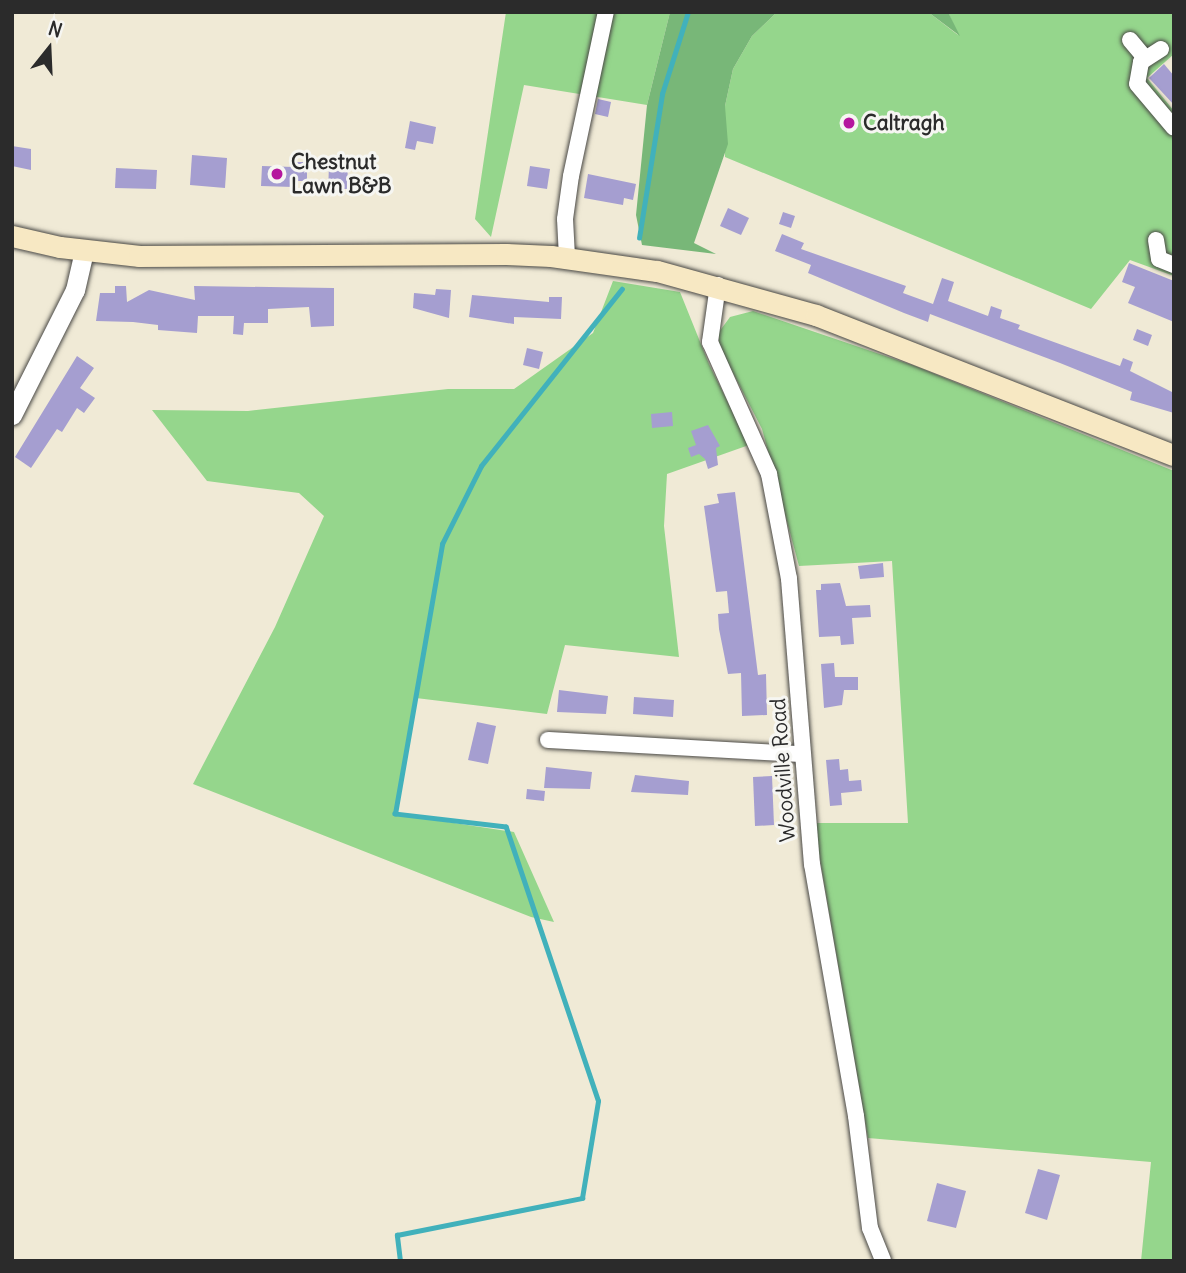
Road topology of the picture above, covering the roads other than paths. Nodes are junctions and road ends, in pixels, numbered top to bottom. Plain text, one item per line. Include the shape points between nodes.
1 (606, 12) edge
2 (1130, 40) dead end
3 (1161, 49) dead end
4 (1145, 58) junction
5 (1174, 128) edge
6 (12, 236) edge
7 (1156, 240) dead end
8 (84, 251) junction
9 (567, 257) junction
10 (1174, 265) edge
11 (718, 285) junction
12 (12, 415) edge
13 (1174, 456) edge
14 (548, 740) dead end
15 (802, 754) junction
16 (883, 1261) edge

1 - 9 street via 571,176 565,219
2 - 4 street
3 - 4 street
4 - 5 street via 1136,71 1137,84
6 - 8 main road
7 - 10 street via 1159,259
8 - 9 main road via 139,256
8 - 12 street via 75,290
9 - 11 main road
11 - 13 main road via 921,354
11 - 15 street, Woodville Road via 710,342 769,474 789,579
14 - 15 street
15 - 16 street, Woodville Road via 812,864 856,1116 870,1228

